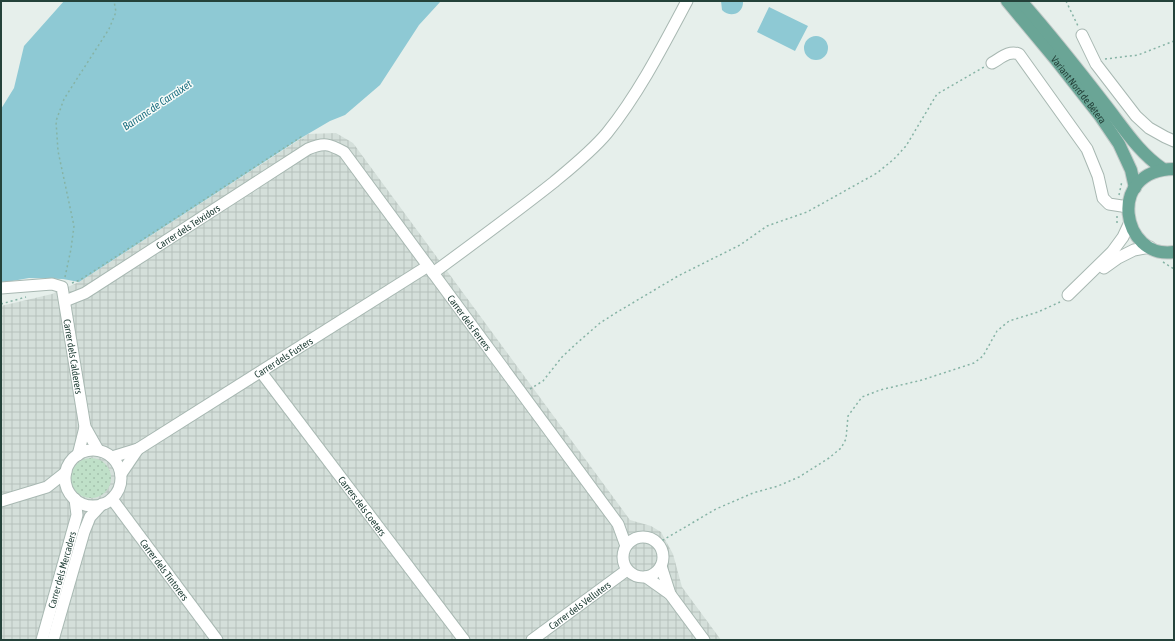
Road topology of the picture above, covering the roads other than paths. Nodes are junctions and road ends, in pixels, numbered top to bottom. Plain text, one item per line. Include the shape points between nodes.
1 (687, 1) edge
2 (1007, 1) edge
3 (1021, 1) edge
4 (1082, 35) road end
5 (992, 63) road end
6 (1174, 141) edge
7 (309, 149) joint
8 (1168, 169) edge
9 (1135, 188) junction
10 (1128, 207) junction
11 (1130, 222) junction
12 (1150, 247) junction
13 (1173, 253) edge
14 (430, 269) junction
15 (1, 288) edge
16 (65, 301) junction
17 (261, 372) junction
18 (85, 427) junction
19 (138, 449) junction
20 (98, 450) junction
21 (78, 455) junction
22 (112, 458) junction
23 (66, 472) junction
24 (121, 474) junction
25 (47, 487) junction
26 (72, 495) junction
27 (112, 499) junction
28 (1, 501) edge
29 (102, 504) junction
30 (618, 524) junction
31 (641, 536) junction
32 (626, 546) junction
33 (661, 566) junction
34 (628, 570) junction
35 (646, 577) junction
36 (670, 594) junction
37 (42, 640) edge
38 (53, 640) edge
39 (217, 640) edge
40 (464, 640) edge
41 (532, 640) edge
42 (704, 640) edge

1 - 14 street, Carrer dels Fusters via 626,106 606,134 582,159 522,207
2 - 9 main road, Variant Nord de Bétera via 1100,116 1119,144 1131,170
3 - 8 main road, Variant Nord de Bétera via 1074,64 1139,149 1153,162
4 - 6 street via 1096,64 1136,116 1149,128
5 - 10 street via 1010,52 1019,54 1087,148 1098,176 1102,198 1109,204
7 - 14 street, Carrer dels Ferrers via 323,144 332,145 344,152
7 - 16 street, Carrer dels Teixidors via 85,292
8 - 9 main road, Variant Nord de Bétera via 1152,173 1142,179
9 - 10 main road, Variant Nord de Bétera
10 - 11 main road, Variant Nord de Bétera
11 - 12 main road, Variant Nord de Bétera via 1139,239
11 - 12 street via 1123,238 1112,252 1068,295 1118,258 1134,250
12 - 13 main road, Variant Nord de Bétera
14 - 17 street, Carrer dels Fusters
14 - 30 street, Carrer dels Ferrers
15 - 16 street, Carrer dels Calderers via 52,284 62,287
16 - 18 street, Carrer dels Calderers
17 - 19 street, Carrer dels Fusters
17 - 40 street, Carrers dels Coeters
18 - 20 street, Carrer dels Calderers
18 - 21 street, Carrer dels Calderers
19 - 22 street, Carrer dels Fusters
19 - 24 street, Carrer dels Fusters
20 - 21 street
20 - 22 street
21 - 23 street
22 - 24 street
23 - 25 street
23 - 26 street via 66,485
24 - 27 street via 120,488
25 - 26 street
25 - 28 street
26 - 29 street via 83,504
26 - 37 street, Carrer dels Mercaders via 77,515
27 - 29 street
27 - 39 street, Carrer dels Tintorers
29 - 38 street, Carrer dels Mercaders via 90,517 84,532
30 - 31 street, Carrer dels Ferrers
30 - 32 street, Carrer dels Ferrers
31 - 32 street
31 - 33 street via 658,543 663,554
32 - 34 street via 623,558
33 - 35 street
33 - 36 street
34 - 35 street
34 - 41 street, Carrer dels Velluters
35 - 36 street
36 - 42 street

